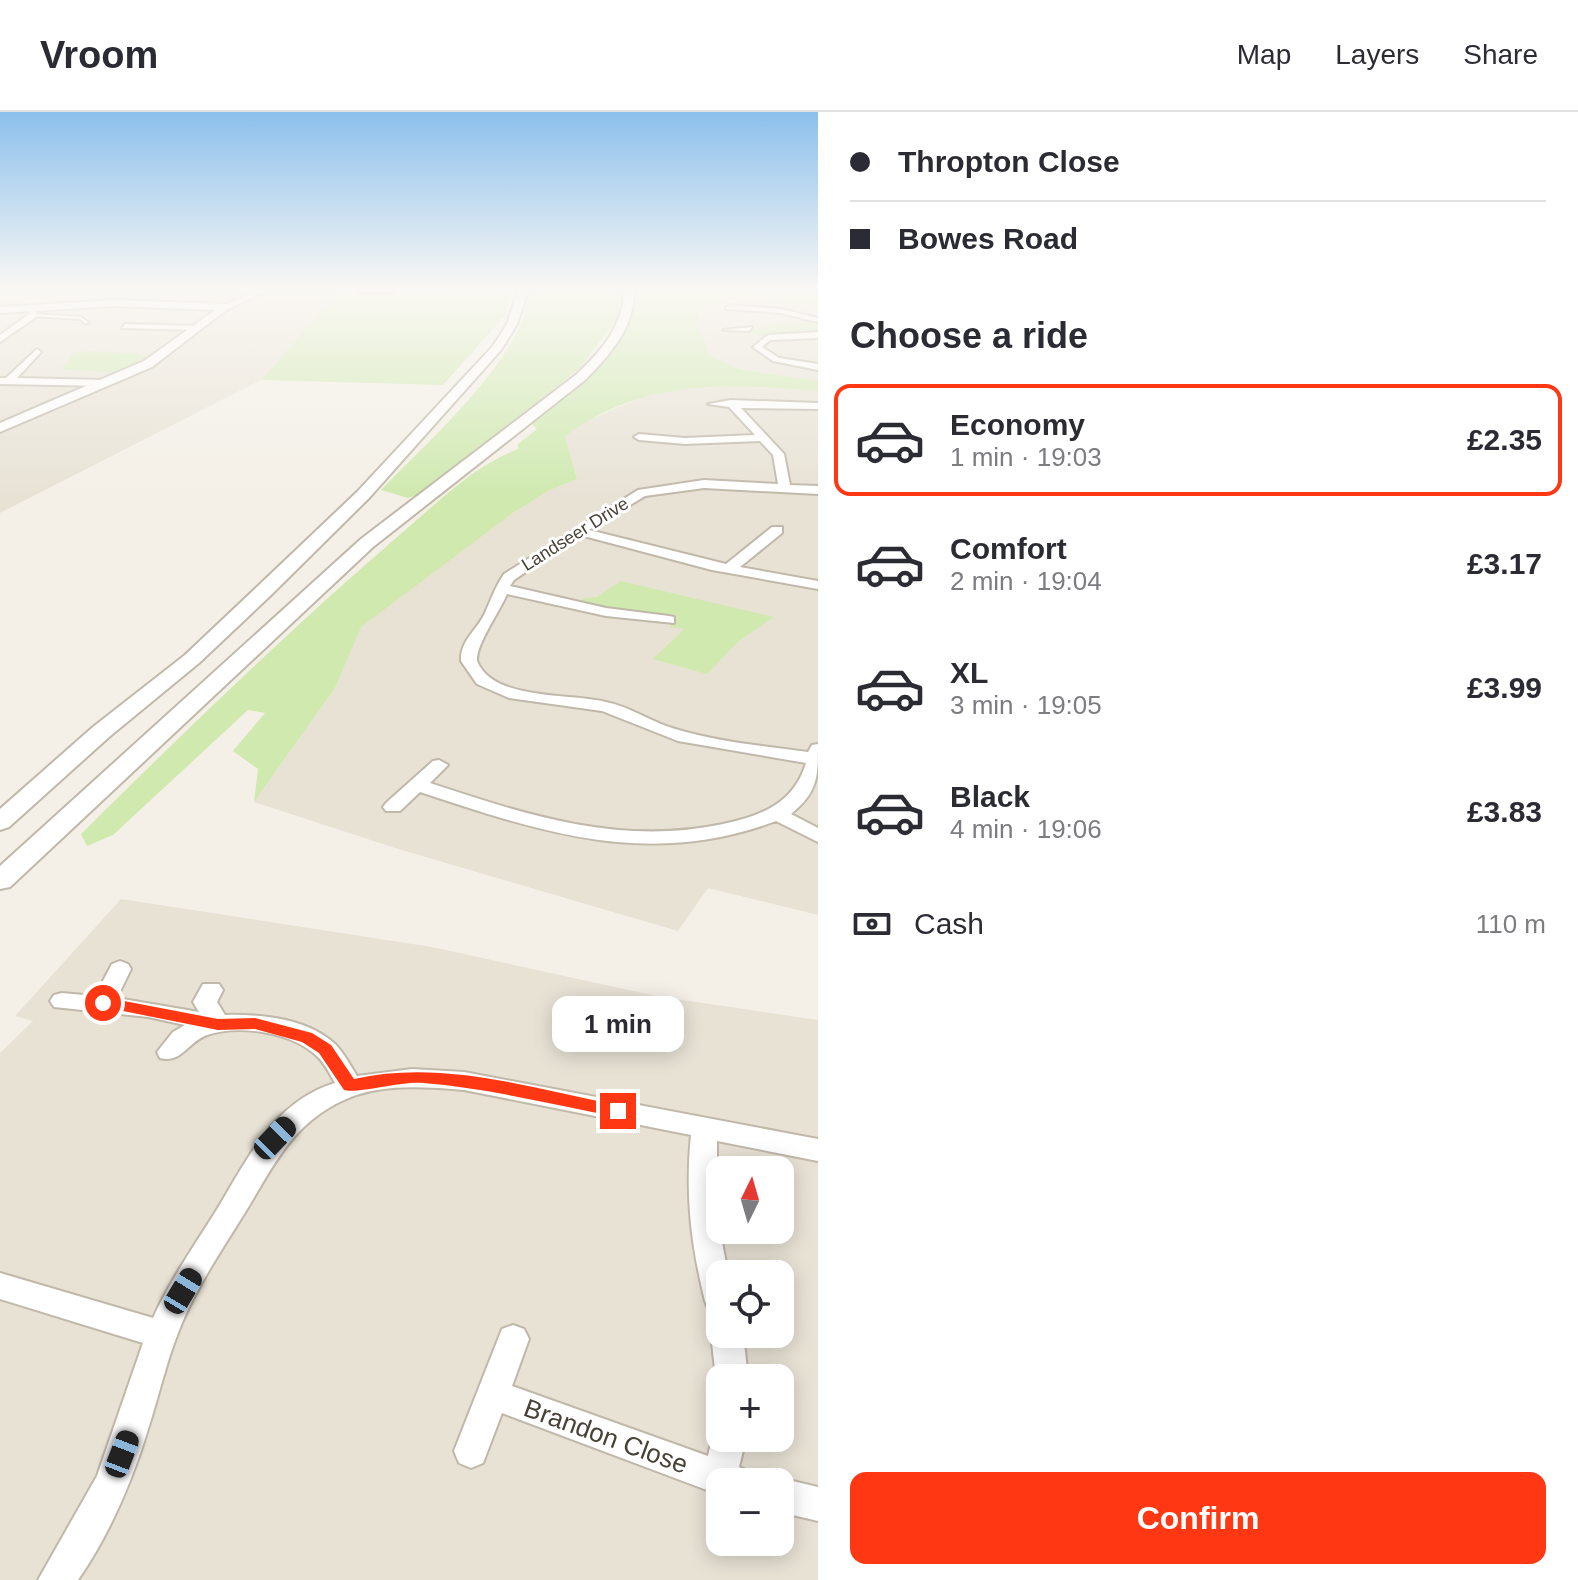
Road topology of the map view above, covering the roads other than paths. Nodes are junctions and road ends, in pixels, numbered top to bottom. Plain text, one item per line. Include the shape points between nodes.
1 (29, 360) edge
2 (155, 360) edge
3 (487, 360) edge
4 (598, 360) edge
5 (780, 360) edge
6 (818, 367) edge
7 (5, 381) edge
8 (106, 383) junction
9 (731, 403) junction
10 (713, 404) dead end
11 (818, 406) edge
12 (0, 428) edge
13 (761, 438) junction
14 (628, 446) dead end
15 (785, 489) junction
16 (818, 490) edge
17 (777, 530) dead end
18 (578, 531) junction
19 (729, 569) junction
20 (818, 585) edge
21 (501, 588) junction
22 (669, 620) dead end
23 (817, 754) edge
24 (439, 765) dead end
25 (418, 785) junction
26 (393, 807) dead end
27 (777, 814) junction
28 (0, 822) edge
29 (818, 836) edge
30 (0, 881) edge
31 (120, 969) dead end
32 (211, 990) dead end
33 (62, 1001) dead end
34 (103, 1003) junction
35 (218, 1024) junction
36 (169, 1052) dead end
37 (350, 1086) junction
38 (705, 1128) junction
39 (818, 1150) edge
40 (710, 1260) edge
41 (0, 1286) edge
42 (161, 1335) junction
43 (513, 1339) dead end
44 (492, 1394) junction
45 (471, 1451) dead end
46 (706, 1472) edge
47 (794, 1498) edge
48 (818, 1504) edge
49 (56, 1580) edge

1 - 7 street
2 - 8 street
3 - 28 street via 363,495 192,659
4 - 30 street via 367,543
5 - 6 street
7 - 8 street
8 - 12 street
9 - 10 street
9 - 11 street
9 - 13 street
13 - 14 street via 685,441 640,431
13 - 15 street via 778,454
15 - 16 street, Landseer Drive
15 - 18 street, Landseer Drive via 704,484 661,489 629,499
17 - 19 street
18 - 19 street
18 - 21 street, Landseer Drive via 519,569
19 - 20 street
21 - 22 street
21 - 23 street, Landseer Drive via 492,614 469,648 472,668 489,683 530,697 605,706 691,739
23 - 27 street via 805,792
24 - 25 street
25 - 26 street
25 - 27 street via 562,831 607,839 686,839
27 - 29 street
31 - 34 street
32 - 35 street via 205,1002
33 - 34 street
34 - 35 street
35 - 36 street via 181,1036
35 - 37 street via 255,1024 307,1037 325,1049
37 - 38 street via 419,1076 464,1081
37 - 42 street via 318,1100 275,1138
38 - 39 street
38 - 40 street via 702,1224
41 - 42 street
42 - 49 street via 105,1499
43 - 44 street
44 - 45 street
44 - 46 street, Brandon Close
47 - 48 street

